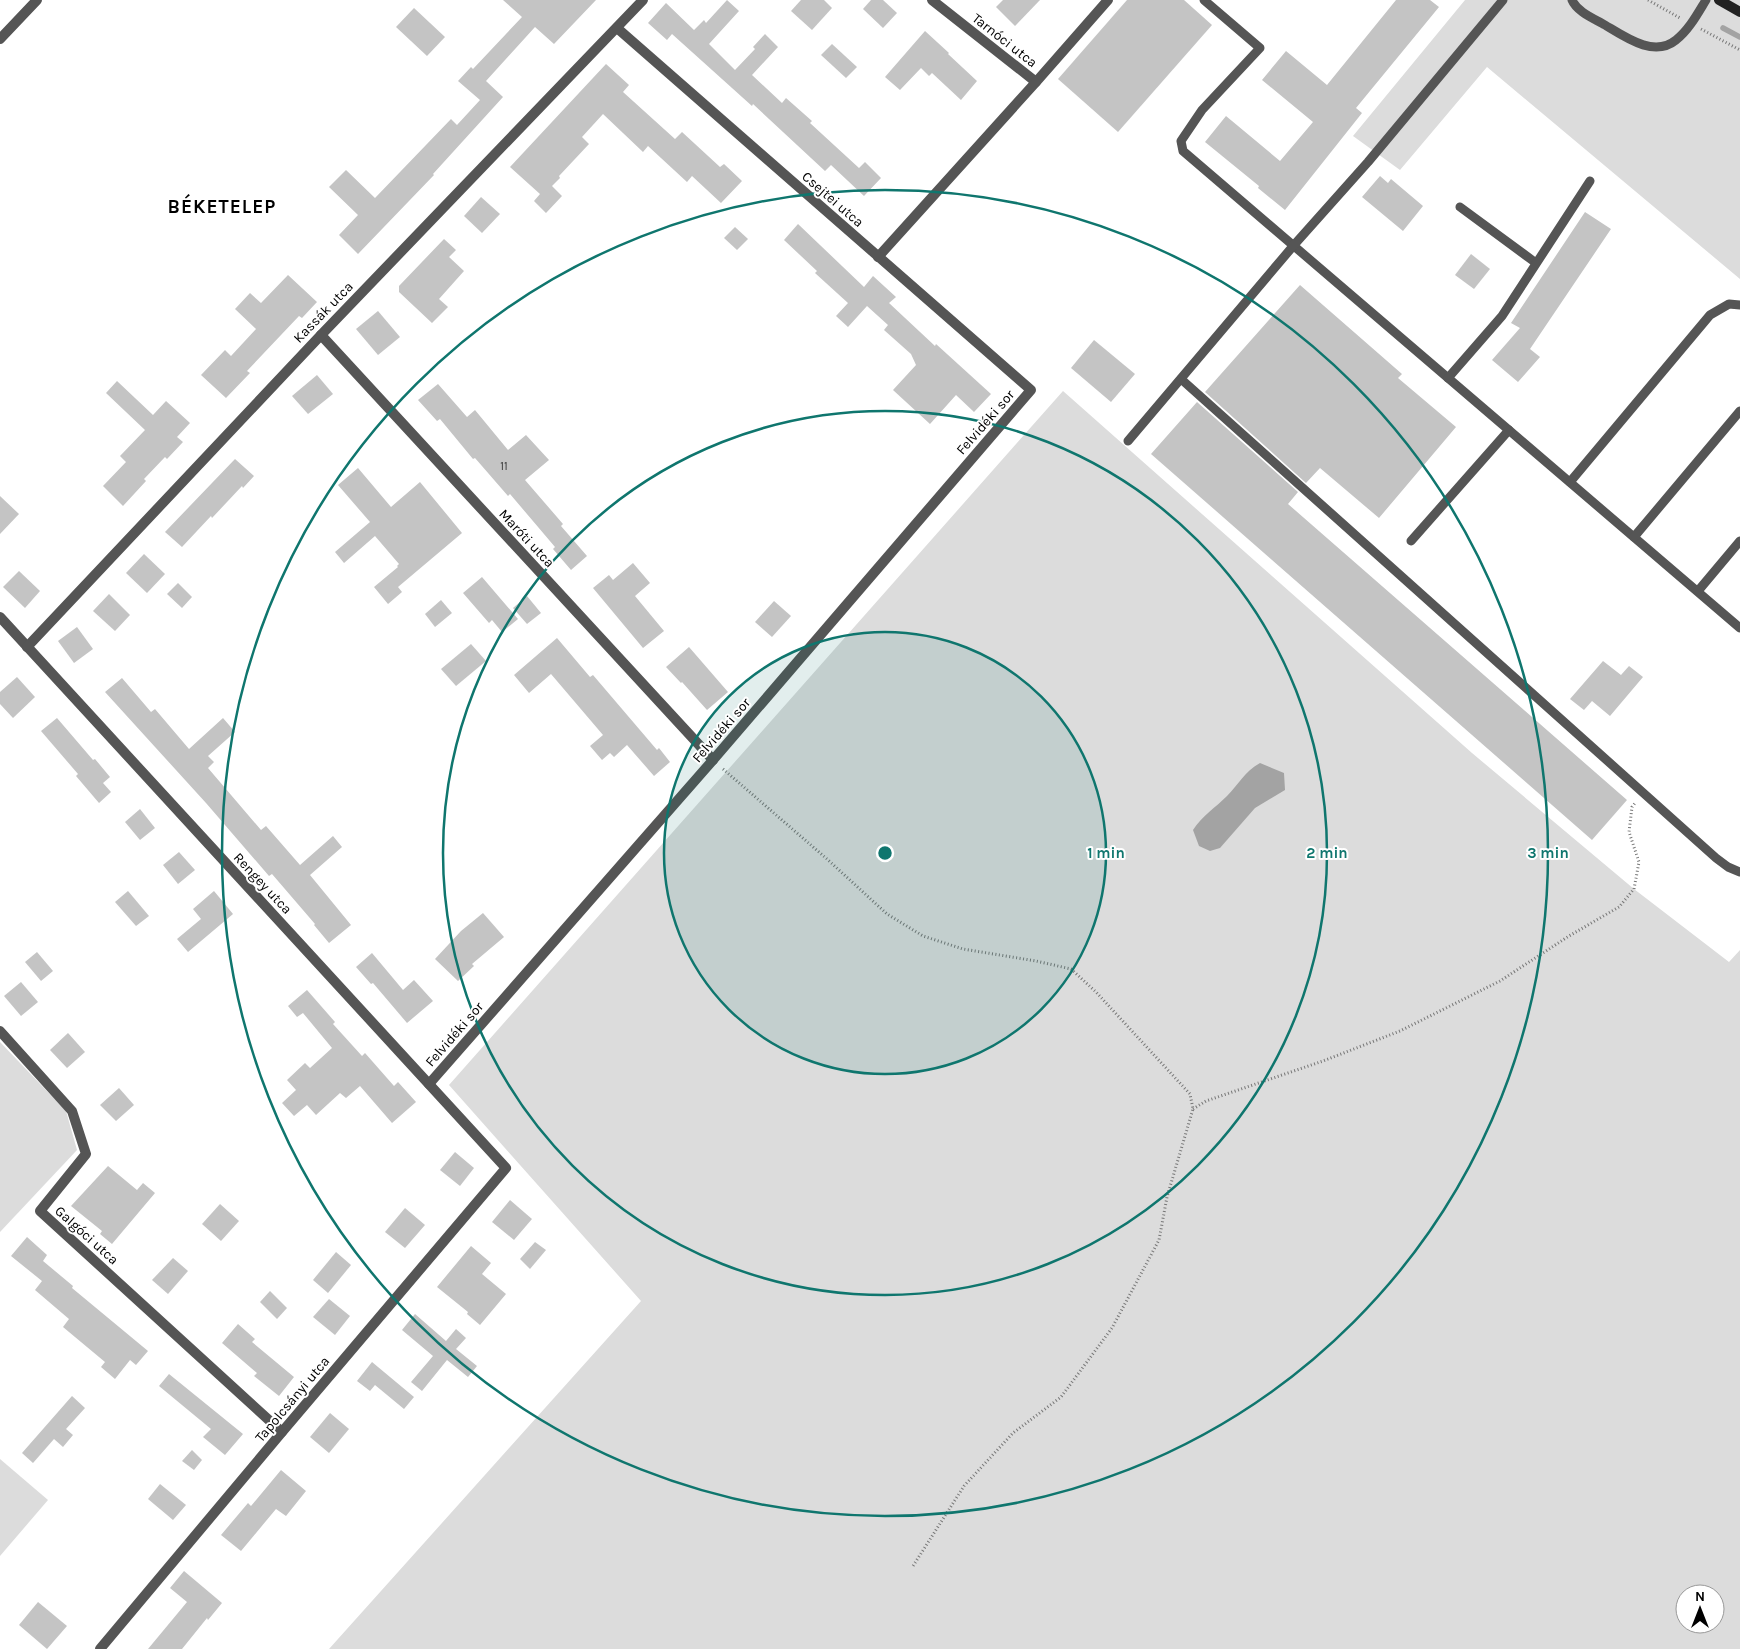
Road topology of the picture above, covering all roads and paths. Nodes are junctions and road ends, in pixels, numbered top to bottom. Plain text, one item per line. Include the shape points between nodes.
1 (37, 0) edge
2 (643, 0) edge
3 (932, 0) edge
4 (1108, 0) edge
5 (1204, 0) edge
6 (1504, 0) edge
7 (1572, 0) edge
8 (1706, 0) edge
9 (1719, 0) edge
10 (1740, 12) edge
11 (617, 28) junction
12 (0, 39) edge
13 (1036, 82) junction
14 (1590, 181) dead end
15 (1460, 207) dead end
16 (1294, 245) junction
17 (878, 257) junction
18 (1536, 263) junction
19 (1740, 305) edge
20 (321, 335) junction
21 (1448, 378) junction
22 (1181, 379) junction
23 (1031, 390) joint
24 (1740, 411) edge
25 (1509, 430) junction
26 (1128, 440) dead end
27 (1570, 482) junction
28 (1634, 537) junction
29 (1411, 541) dead end
30 (1740, 541) edge
31 (1698, 591) junction
32 (0, 617) edge
33 (1740, 628) edge
34 (27, 647) junction
35 (713, 760) junction
36 (1642, 792) junction
37 (1740, 872) edge
38 (0, 1032) edge
39 (429, 1084) junction
40 (1193, 1110) junction
41 (506, 1168) joint
42 (282, 1432) junction
43 (912, 1566) dead end
44 (100, 1649) edge

1 - 12 street
2 - 11 street, Kassák utca
3 - 13 street, Tarnóci utca
4 - 13 street
5 - 16 lane via 1260,48 1202,110 1181,141 1183,151
6 - 16 lane
7 - 8 lane via 1581,10 1629,40 1652,46 1666,46 1677,40
9 - 10 street
11 - 17 street, Csejtei utca
11 - 20 street, Kassák utca
13 - 17 street
14 - 18 lane
15 - 18 lane
16 - 21 lane
16 - 22 lane
17 - 23 street, Csejtei utca
18 - 21 lane via 1502,316
19 - 27 lane via 1730,304 1710,315
20 - 34 street, Kassák utca
20 - 35 street, Maróti utca
21 - 25 lane
22 - 26 lane
22 - 36 lane
23 - 35 street, Felvidéki sor
24 - 28 lane
25 - 27 lane
25 - 29 lane
27 - 28 lane
28 - 31 lane
30 - 31 lane
31 - 33 lane
32 - 34 street, Rengey utca
34 - 39 street, Rengey utca
35 - 39 street, Felvidéki sor
35 - 40 path via 887,914 922,936 963,949 1071,969 1190,1094
36 - 37 lane via 1728,868
36 - 40 path via 1632,807 1629,832 1639,862 1634,889 1619,907 1500,981 1400,1032 1206,1101
38 - 42 street, Galgóci utca via 72,1111 86,1154 40,1210
39 - 41 street, Rengey utca
40 - 43 path via 1167,1197 1159,1240 1112,1328 1061,1397 1013,1433 964,1486
41 - 42 street, Tapolcsányi utca
42 - 44 street, Tapolcsányi utca

